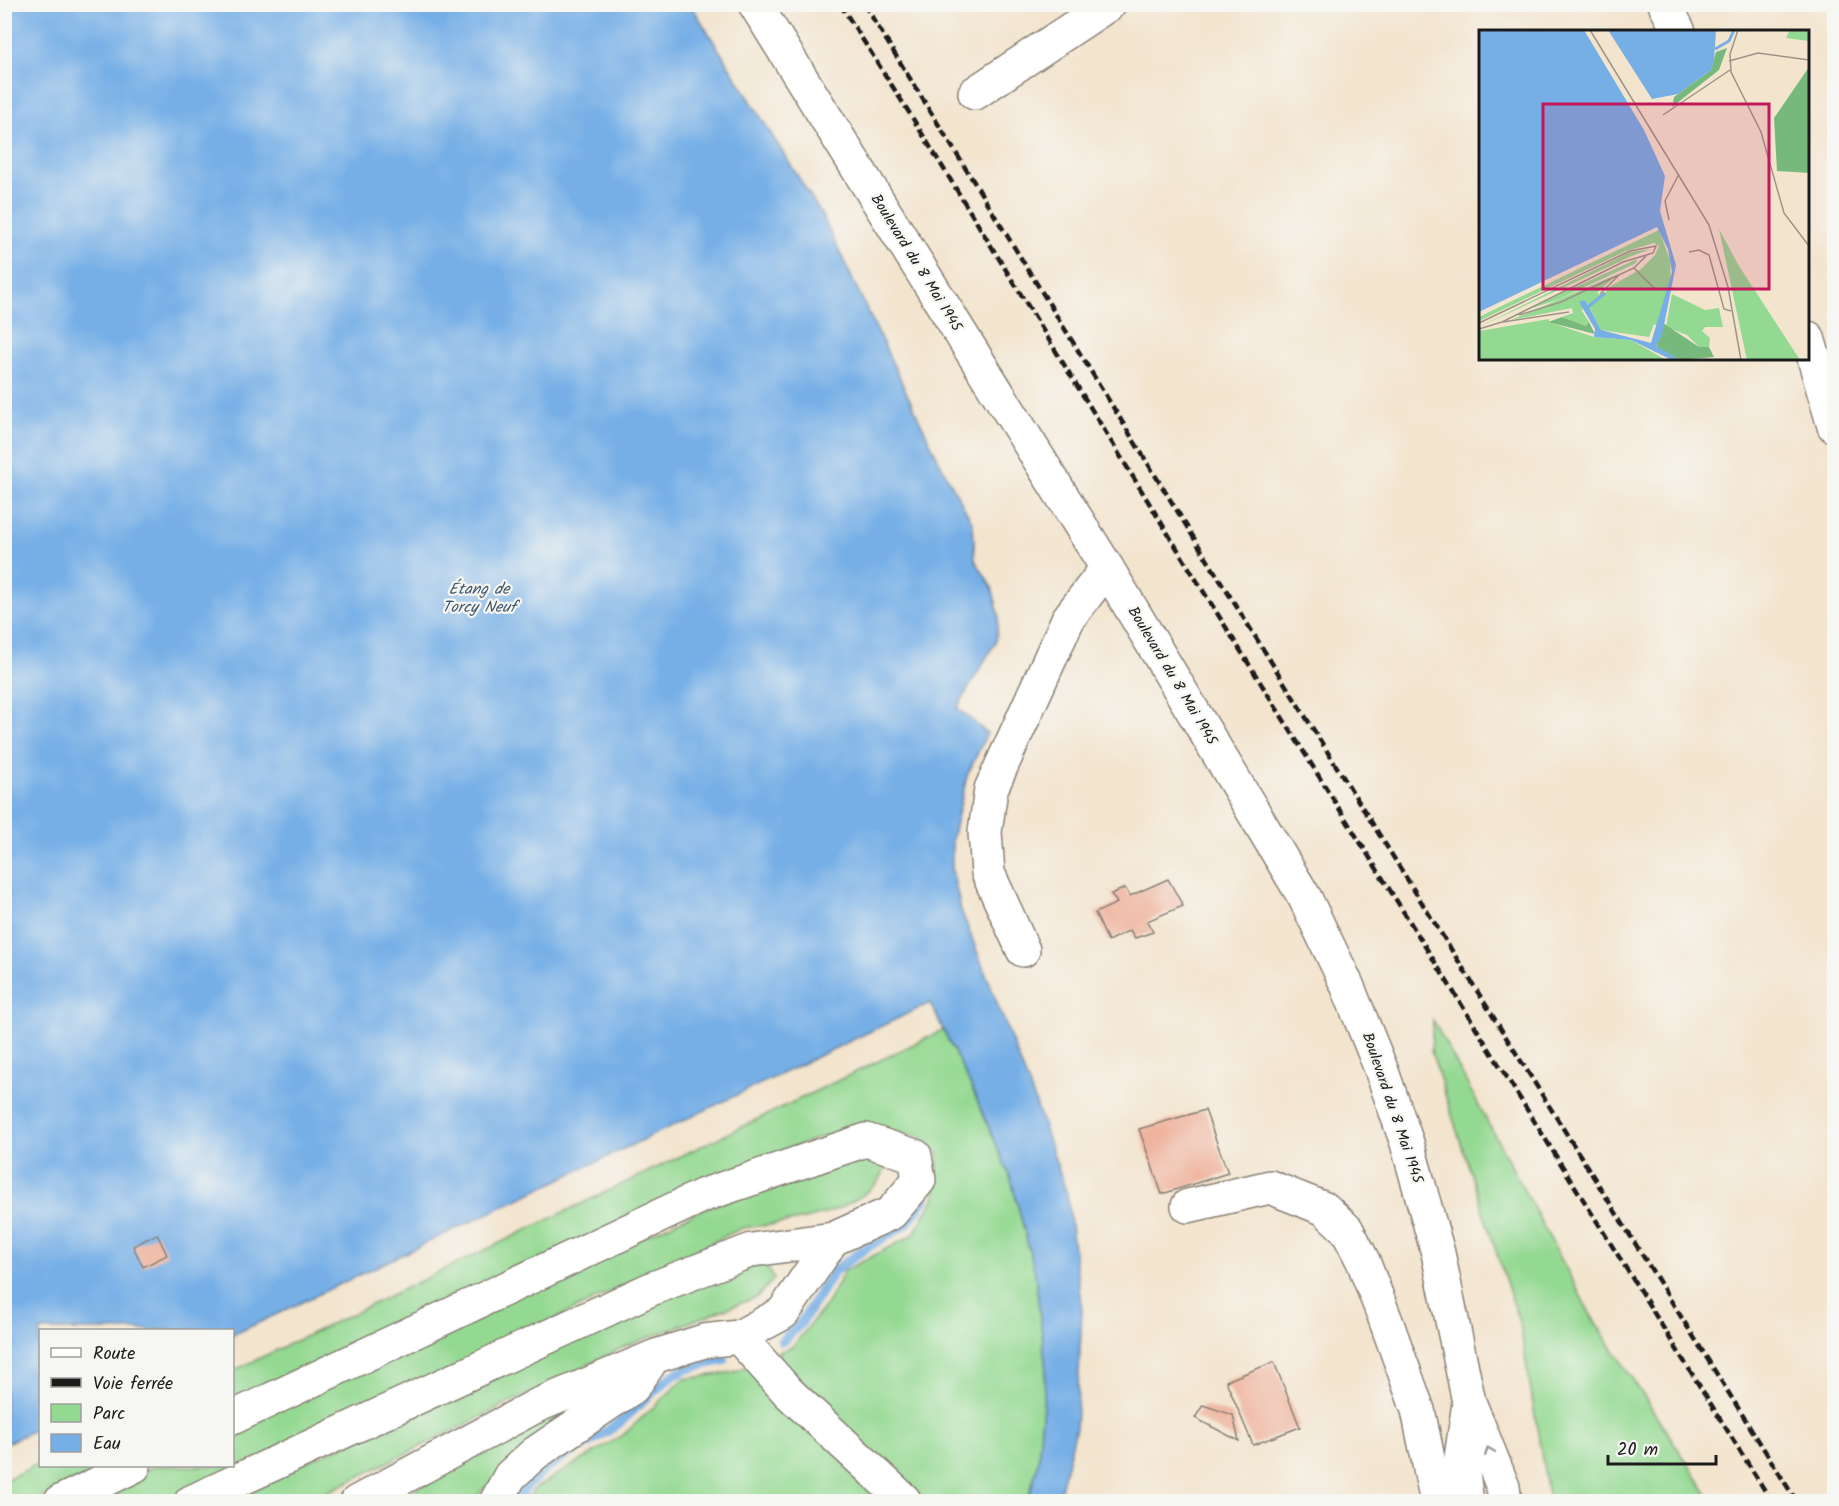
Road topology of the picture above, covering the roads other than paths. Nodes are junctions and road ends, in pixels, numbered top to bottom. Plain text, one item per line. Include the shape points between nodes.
1 (755, 4) edge
2 (1109, 4) edge
3 (1665, 4) edge
4 (1678, 30) edge
5 (975, 93) dead end
6 (1809, 341) edge
7 (1834, 426) edge
8 (1107, 568) junction
9 (1023, 950) dead end
10 (1188, 1206) dead end
11 (833, 1239) junction
12 (739, 1337) junction
13 (656, 1356) junction
14 (1469, 1402) junction
15 (234, 1417) edge
16 (132, 1467) edge
17 (904, 1500) dead end
18 (60, 1502) edge
19 (191, 1502) edge
20 (357, 1502) edge
21 (496, 1502) edge
22 (1437, 1502) edge
23 (1467, 1502) edge
24 (1505, 1502) edge

1 - 8 main road, Boulevard du 8 Mai 1945
2 - 5 main road
3 - 4 main road
6 - 7 main road
8 - 9 main road via 1068,619 991,789 985,832 988,873
8 - 14 main road, Boulevard du 8 Mai 1945 via 1305,898 1347,985 1407,1143 1438,1253
10 - 22 main road via 1270,1187 1325,1209 1347,1230 1363,1261 1418,1410
11 - 12 main road via 783,1313
11 - 15 main road via 891,1213 919,1180 915,1156 866,1140 704,1195
11 - 19 main road via 752,1250 651,1289
12 - 13 main road via 704,1341
12 - 17 main road via 789,1393
13 - 20 main road via 536,1406
13 - 21 main road via 633,1387 534,1454 510,1476
14 - 23 main road, Boulevard du 8 Mai 1945 via 1461,1458
24 -> 14 main road, Boulevard du 8 Mai 1945
16 - 18 main road

